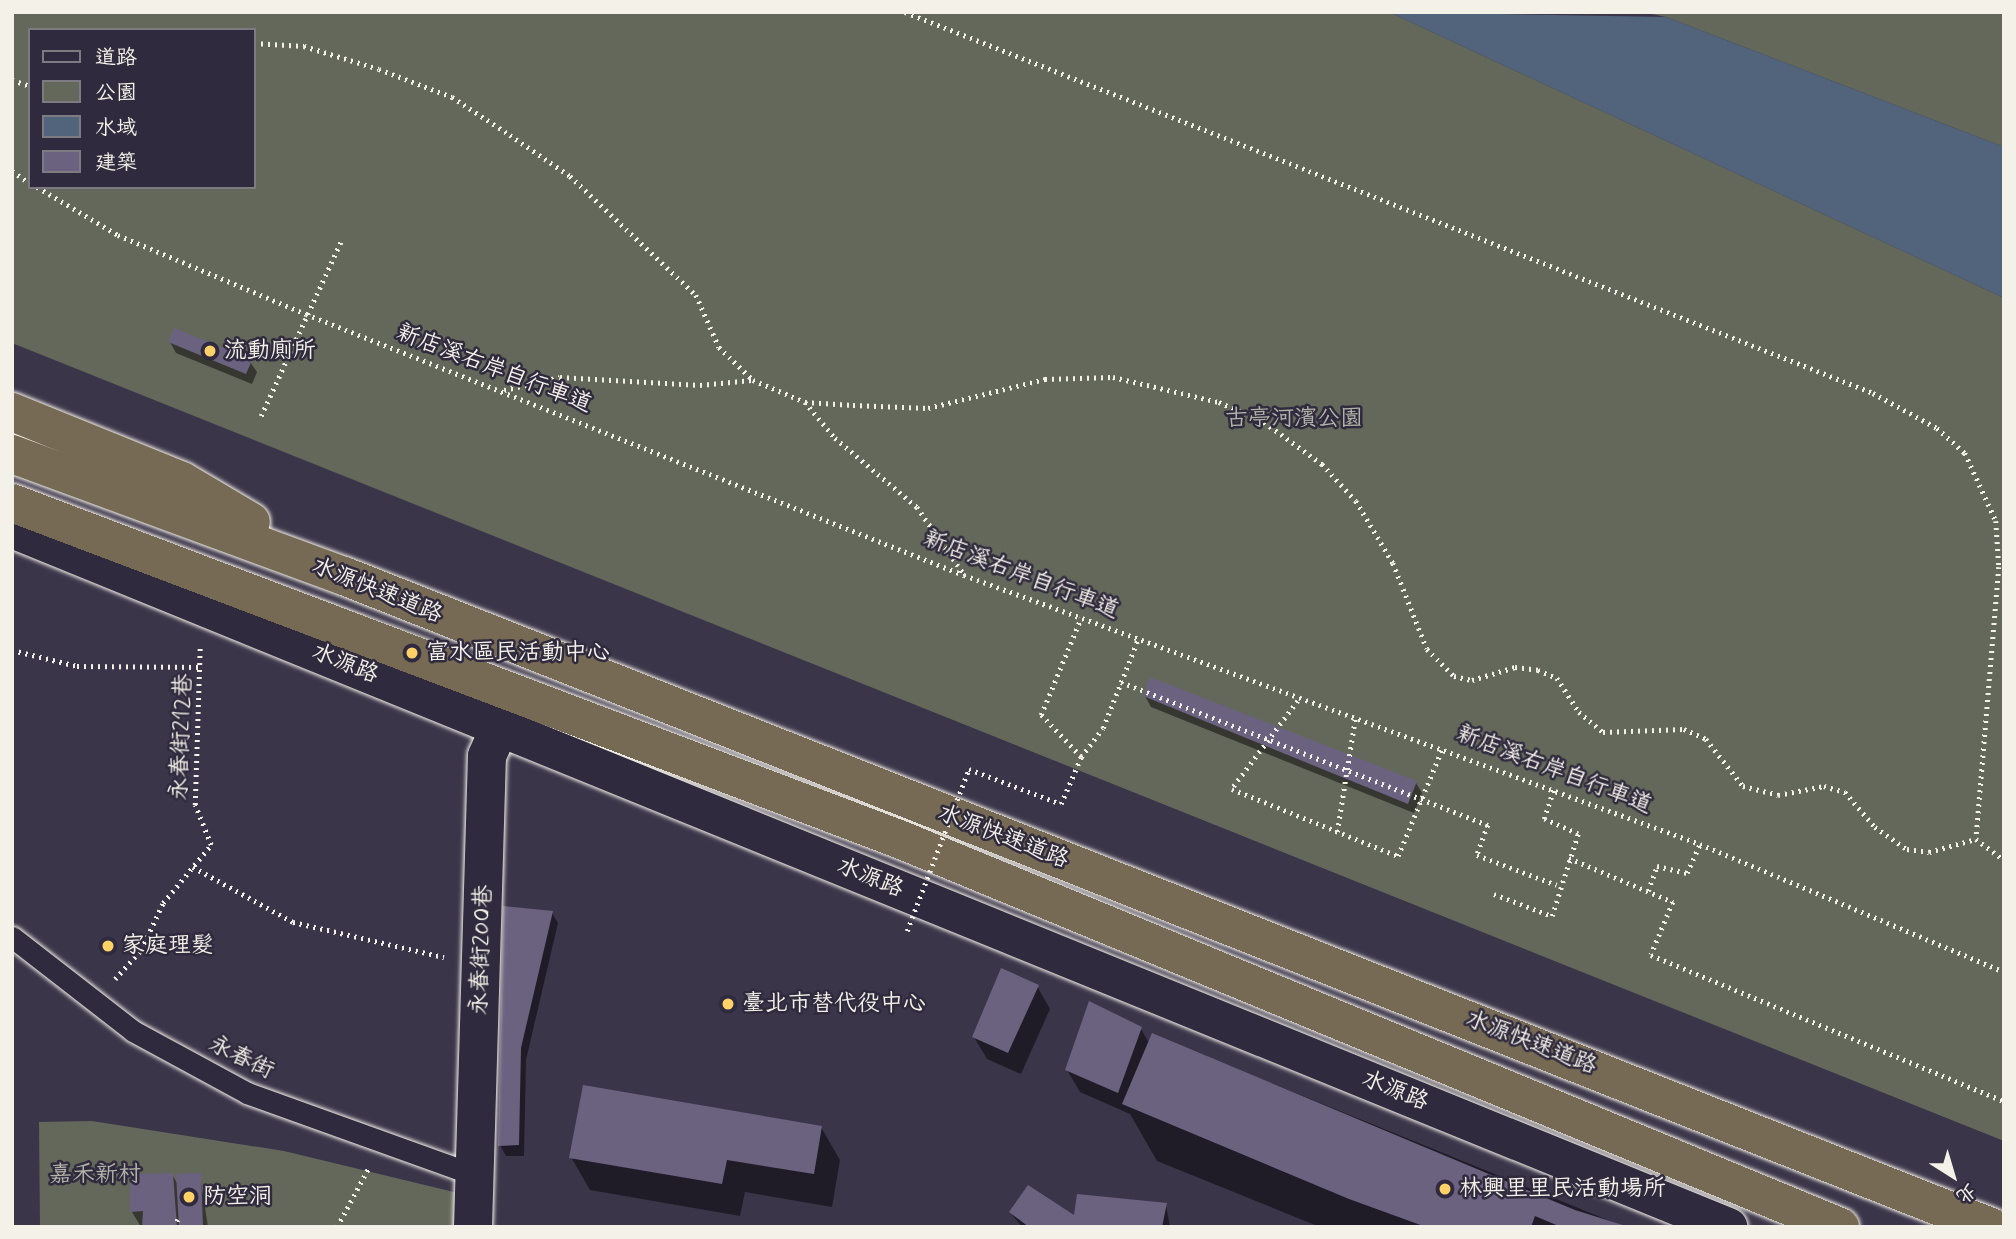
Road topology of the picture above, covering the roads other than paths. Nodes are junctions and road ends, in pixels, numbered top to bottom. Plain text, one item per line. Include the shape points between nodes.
1 (12, 412) edge
2 (12, 454) edge
3 (12, 503) edge
4 (12, 529) edge
5 (344, 576) junction
6 (500, 727) junction
7 (12, 937) edge
8 (475, 1175) junction
9 (473, 1227) edge
10 (1728, 1227) edge
11 (1840, 1227) edge
12 (1991, 1227) edge

1 - 5 highway via 182,481
2 - 5 highway, 水源快速道路
3 - 11 highway, 水源快速道路 via 899,839
4 - 6 street, 水源路
5 - 12 highway, 水源快速道路
6 - 8 street, 永春街200巷 via 487,756
6 - 10 street, 水源路
7 - 8 lane, 永春街 via 133,1031 247,1093
8 - 9 street, 永春街200巷

